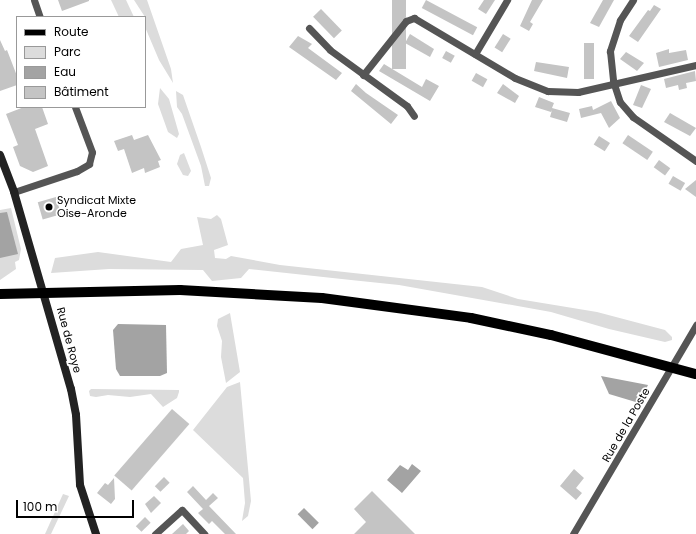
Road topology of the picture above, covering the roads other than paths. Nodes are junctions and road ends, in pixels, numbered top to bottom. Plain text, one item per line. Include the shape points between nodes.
1 (34, 0) edge
2 (508, 0) edge
3 (632, 0) edge
4 (40, 16) edge
5 (309, 28) dead end
6 (475, 54) junction
7 (696, 65) edge
8 (363, 75) junction
9 (615, 85) junction
10 (75, 108) edge
11 (414, 116) dead end
12 (0, 155) edge
13 (696, 161) edge
14 (14, 192) junction
15 (0, 294) edge
16 (696, 325) edge
17 (692, 373) edge
18 (96, 534) edge
19 (155, 534) edge
20 (204, 534) edge
21 (572, 534) edge

1 - 4 street
2 - 6 street
3 - 9 street via 612,39 610,65
5 - 8 street via 330,50
6 - 8 street via 414,18 406,21
6 - 9 street via 535,88 548,91 578,92
7 - 9 street
8 - 11 street via 407,106
9 - 13 street via 620,102 633,117
10 - 14 street via 92,152 89,164 77,171
12 - 14 main road, Rue de Roye
14 - 18 main road, Rue de Roye via 71,389 77,427 80,485
15 - 17 main road via 231,292 322,298 471,318 551,335
16 - 21 street, Rue de la Poste
19 - 20 street via 182,510

